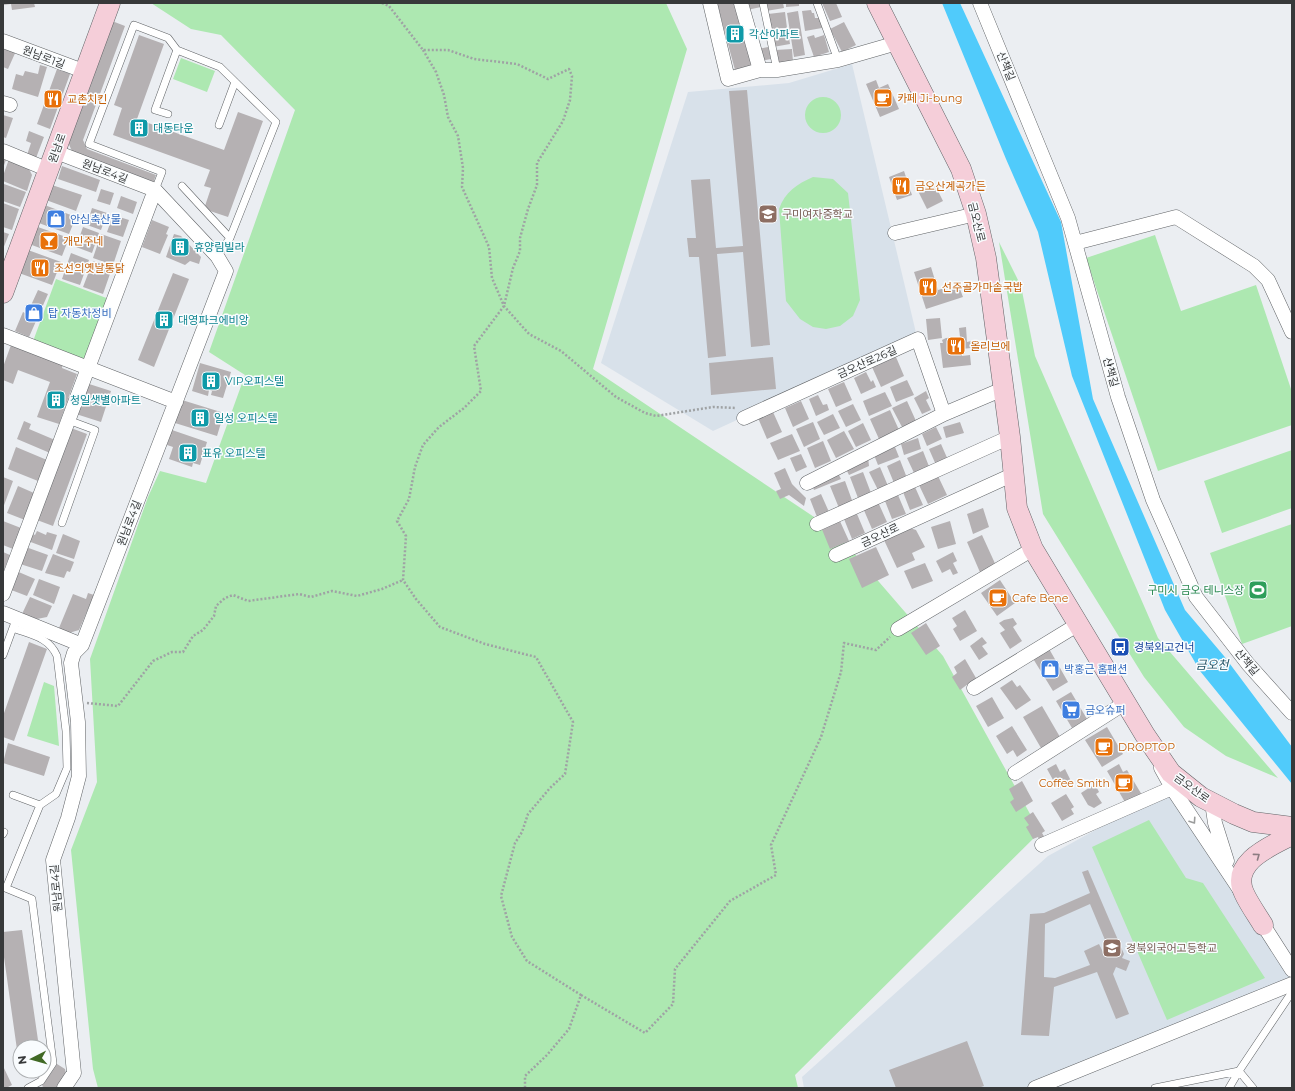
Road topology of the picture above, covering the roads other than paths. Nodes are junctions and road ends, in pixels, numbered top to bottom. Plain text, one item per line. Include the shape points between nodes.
1 (110, 3) edge
2 (710, 3) edge
3 (741, 3) edge
4 (763, 3) edge
5 (817, 3) edge
6 (877, 3) edge
7 (980, 3) edge
8 (3, 41) edge
9 (897, 43) junction
10 (177, 50) junction
11 (838, 60) junction
12 (760, 70) junction
13 (777, 70) junction
14 (86, 72) junction
15 (235, 82) junction
16 (168, 114) dead end
17 (219, 125) dead end
18 (3, 152) edge
19 (52, 161) junction
20 (182, 186) dead end
21 (155, 190) junction
22 (976, 214) junction
23 (895, 234) dead end
24 (230, 238) junction
25 (1074, 243) junction
26 (217, 256) junction
27 (3, 293) edge
28 (1292, 332) edge
29 (3, 335) edge
30 (88, 367) junction
31 (1003, 389) junction
32 (176, 402) junction
33 (743, 412) road end
34 (944, 414) junction
35 (68, 420) junction
36 (1010, 437) junction
37 (1012, 475) junction
38 (807, 483) dead end
39 (62, 523) dead end
40 (817, 524) dead end
41 (1033, 549) junction
42 (836, 555) dead end
43 (3, 594) edge
44 (3, 613) edge
45 (15, 623) junction
46 (1077, 625) junction
47 (898, 629) road end
48 (82, 644) junction
49 (3, 655) edge
50 (974, 688) dead end
51 (1125, 703) junction
52 (1292, 713) edge
53 (1145, 735) junction
54 (1015, 773) dead end
55 (1172, 788) junction
56 (13, 795) dead end
57 (1212, 803) junction
58 (40, 805) junction
59 (1292, 827) edge
60 (1292, 835) edge
61 (1042, 845) dead end
62 (4, 887) edge
63 (1241, 892) junction
64 (1263, 925) junction
65 (1292, 970) edge
66 (1292, 984) edge
67 (1292, 992) edge
68 (1239, 1071) junction
69 (28, 1088) edge
70 (64, 1088) edge
71 (1035, 1088) edge
72 (1155, 1088) edge
73 (1229, 1088) edge
74 (1253, 1088) edge

1 - 14 street, 원남로
2 - 12 street via 728,79
3 - 12 street
4 - 13 lane
5 - 11 lane
6 - 9 street, 금오산로
7 - 25 street, 산책길 via 1068,218
8 - 14 street, 원남로1길
9 - 11 street
9 - 22 street, 금오산로 via 961,169
10 - 15 lane via 220,67
10 - 16 lane via 155,110
10 - 21 lane via 168,38 134,25 89,144 162,172
11 - 13 street
12 - 13 street
14 - 19 street, 원남로
15 - 17 lane
15 - 24 lane via 276,122
18 - 19 street, 원남로4길
19 - 21 street, 원남로4길
19 - 27 street, 원남로
20 - 24 lane
21 - 26 street, 원남로4길
21 - 30 street
22 - 23 street
22 - 31 street, 금오산로 via 986,258
24 - 26 lane
25 - 28 street via 1176,217 1254,266 1268,280
25 - 52 street, 산책길 via 1118,397 1148,486 1196,597 1248,664
26 - 32 street, 원남로4길 via 226,271
29 - 30 street
30 - 32 street
30 - 35 street
31 - 34 street
31 - 36 street, 금오산로
32 - 48 street, 원남로4길
33 - 34 street, 금오산로26길 via 918,339
34 - 38 street
35 - 39 lane via 95,430
35 - 43 street
36 - 37 street, 금오산로
36 - 40 street
37 - 41 street, 금오산로 via 1017,508
37 - 42 street, 금오산로
41 - 46 street, 금오산로
41 - 47 street
44 - 45 street
45 - 48 street
45 - 49 lane
45 - 58 lane via 46,641 54,648 57,656 66,731 67,768 56,794
46 - 50 street
46 - 51 street, 금오산로
48 - 70 street, 원남로4길 via 74,653 71,663 78,722 79,776 68,818 52,860 74,1073
51 - 53 street, 금오산로
51 - 54 street
53 - 55 street
53 - 57 street, 금오산로 via 1171,773
55 - 61 street, 금오산로
55 -> 63 street
56 - 58 lane
57 - 59 street, 금오산로 via 1253,822
57 - 63 street via 1222,850
58 - 62 lane
64 -> 60 street via 1244,892 1243,872 1256,856
62 - 69 lane via 32,899 53,1063 41,1081
63 - 64 street
64 - 65 street
66 - 71 street
67 - 68 lane
68 - 72 lane
68 - 73 lane
68 - 74 lane

